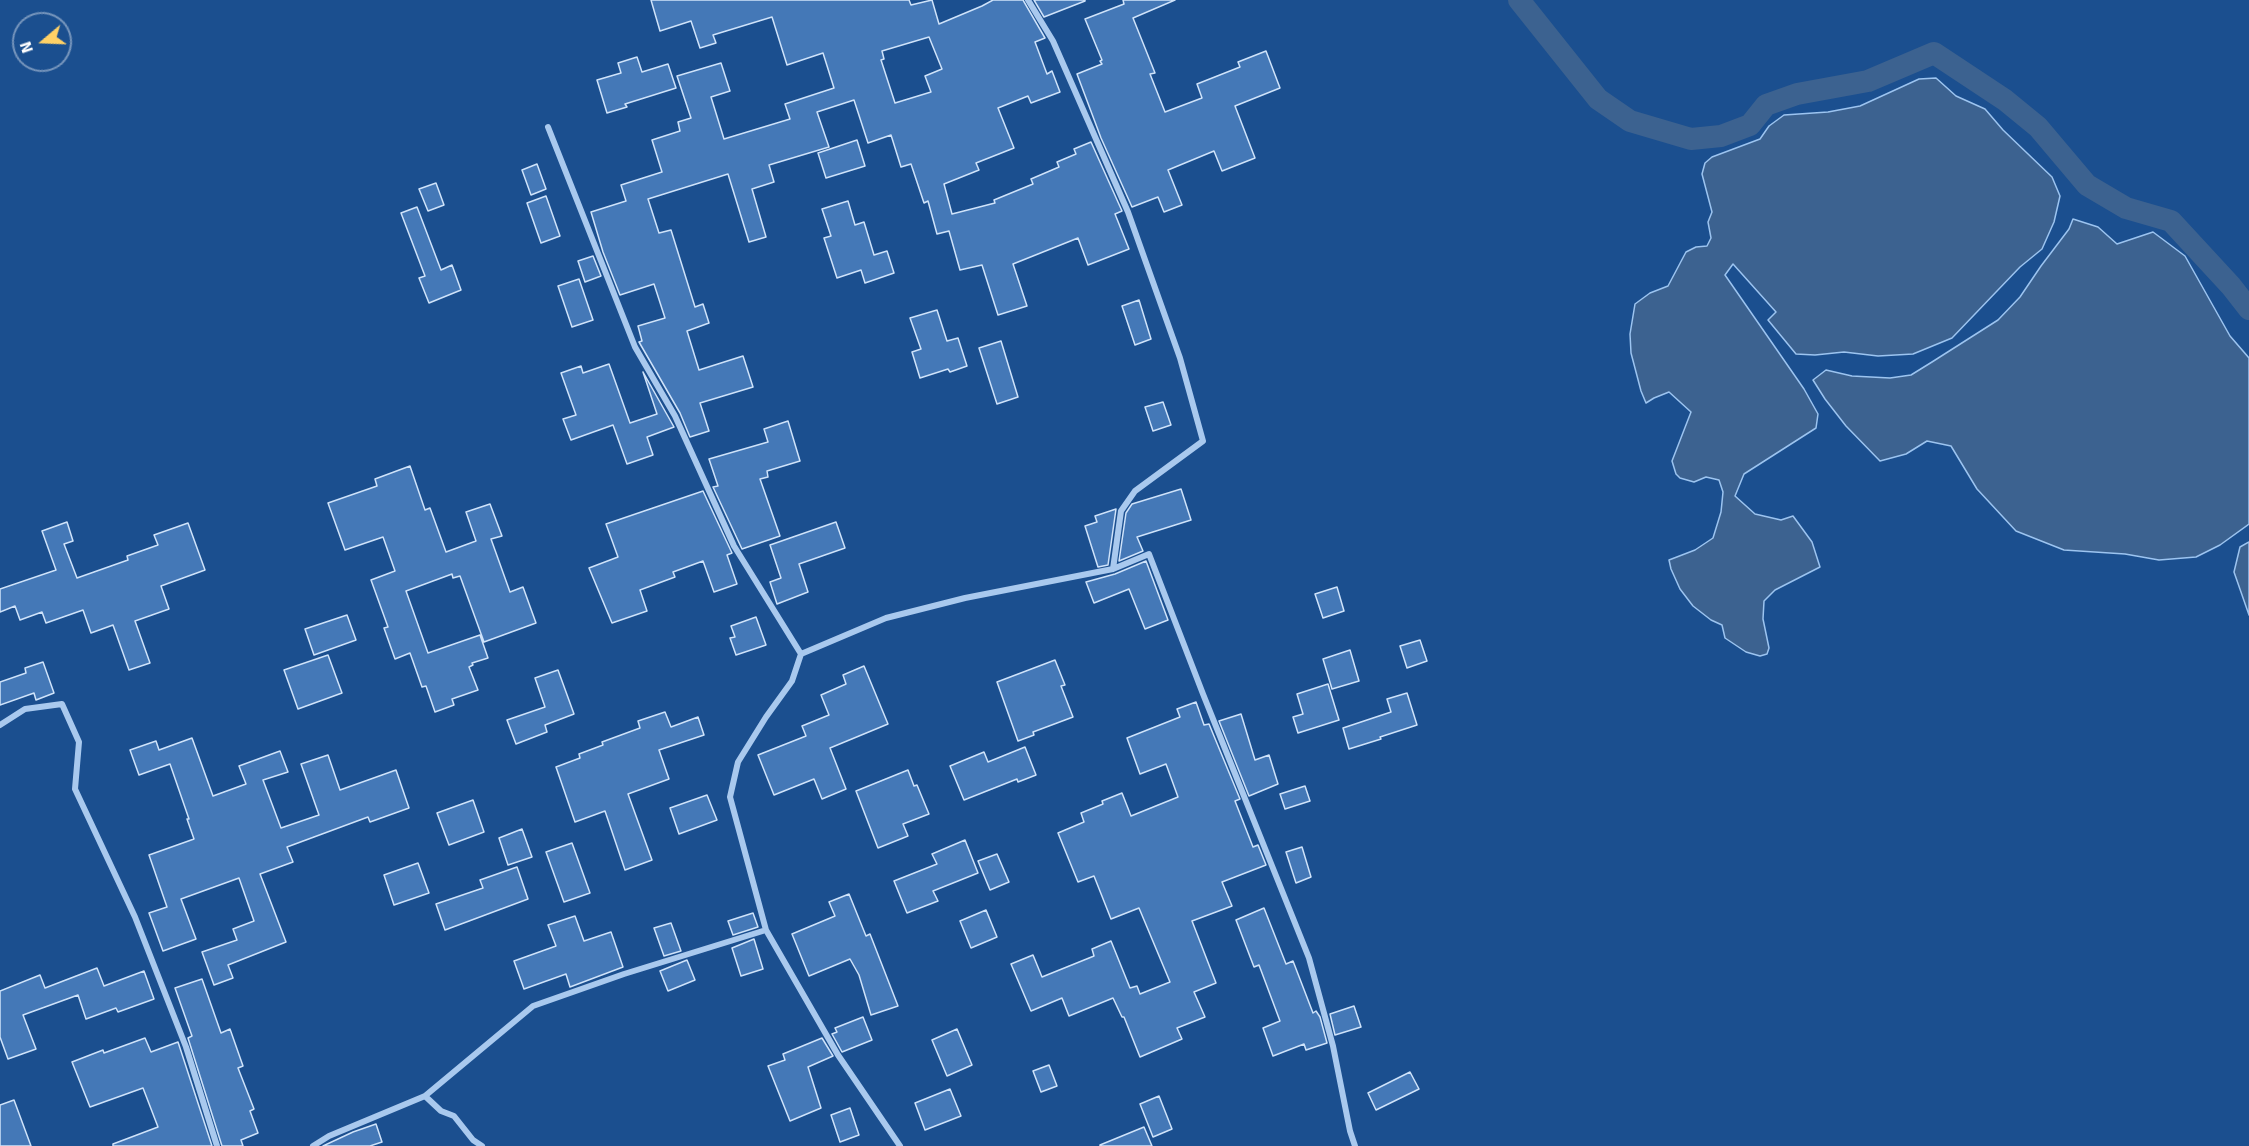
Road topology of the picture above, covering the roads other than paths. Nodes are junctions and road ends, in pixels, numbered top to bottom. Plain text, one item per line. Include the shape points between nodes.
1 (1028, 0) edge
2 (548, 127) dead end
3 (1113, 569) junction
4 (801, 654) junction
5 (0, 725) edge
6 (766, 930) junction
7 (425, 1096) junction
8 (217, 1146) edge
9 (314, 1146) edge
10 (482, 1146) edge
11 (900, 1146) edge
12 (1355, 1146) edge

1 - 3 street via 1053,41 1128,212 1180,358 1203,441 1135,491 1122,511
2 - 4 street via 635,347 675,416 734,546
3 - 4 street via 886,618
3 - 12 street via 1149,554 1308,958 1334,1046
4 - 6 street via 792,681 738,762 730,797
5 - 8 street via 25,709 62,704 79,742 75,789 135,917 186,1047
6 - 7 street via 533,1006
6 - 11 street via 838,1055
7 - 9 street
7 - 10 street via 441,1111 454,1116

